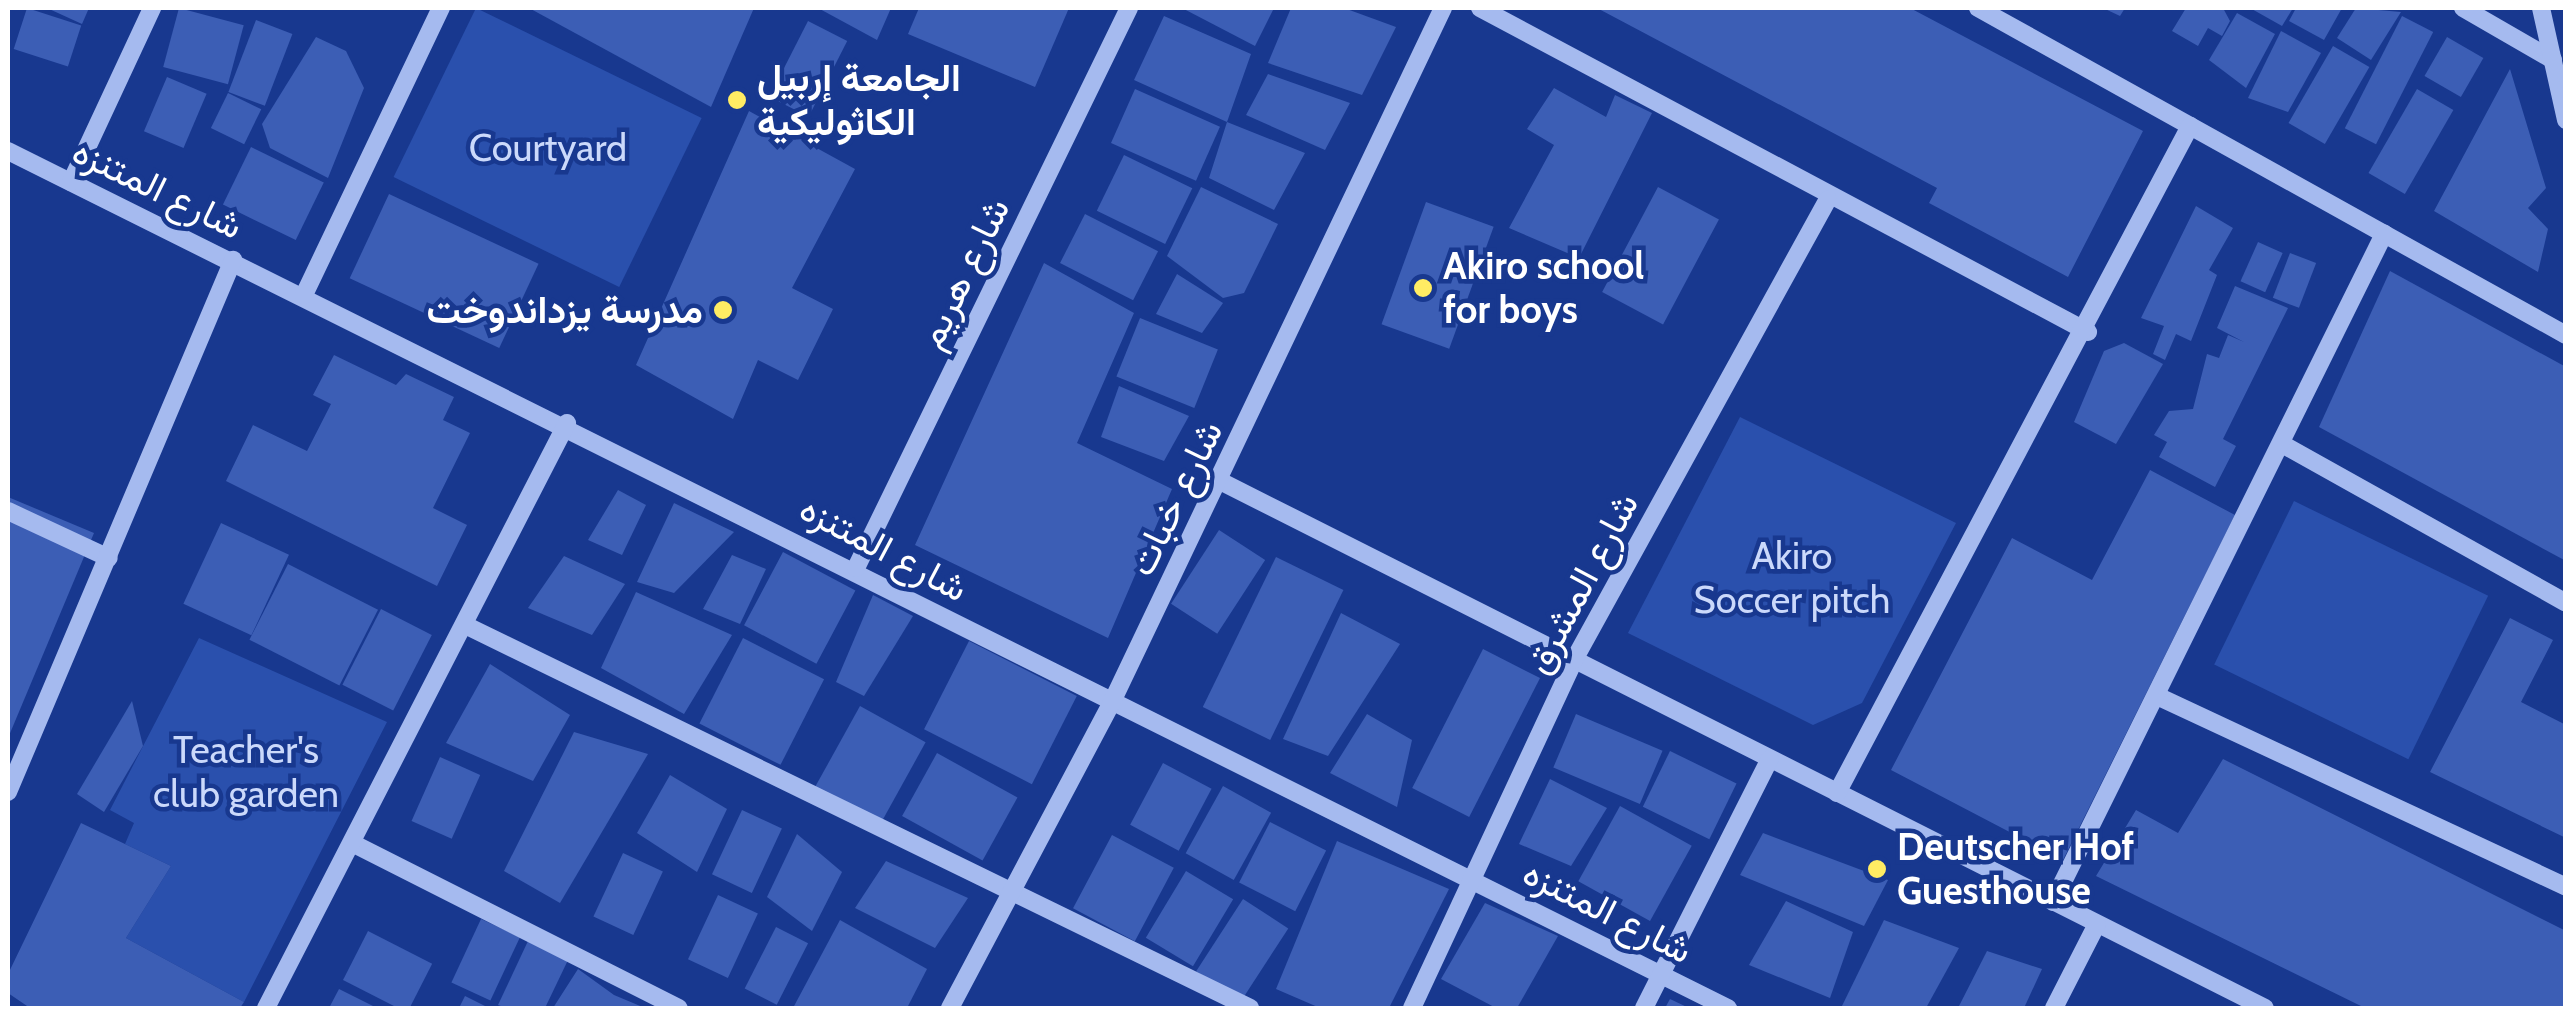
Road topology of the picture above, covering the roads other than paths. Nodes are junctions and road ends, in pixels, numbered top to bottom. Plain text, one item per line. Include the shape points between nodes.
1 (152, 8) edge
2 (441, 8) edge
3 (1129, 8) edge
4 (1443, 8) edge
5 (1480, 8) edge
6 (1978, 8) edge
7 (2464, 8) edge
8 (2542, 8) edge
9 (2553, 60) junction
10 (2566, 120) edge
11 (2190, 126) junction
12 (8, 151) edge
13 (71, 182) junction
14 (1828, 200) junction
15 (2384, 234) junction
16 (232, 260) junction
17 (304, 295) junction
18 (2088, 332) junction
19 (2566, 334) edge
20 (567, 423) junction
21 (2282, 444) junction
22 (1220, 481) junction
23 (8, 511) edge
24 (109, 558) junction
25 (856, 568) junction
26 (2566, 603) edge
27 (469, 627) junction
28 (1574, 660) junction
29 (2157, 696) junction
30 (1111, 704) junction
31 (1770, 758) junction
32 (8, 792) edge
33 (1837, 793) junction
34 (352, 843) junction
35 (1470, 878) junction
36 (2566, 887) edge
37 (1009, 896) junction
38 (2053, 902) junction
39 (2098, 924) junction
40 (1662, 975) junction
41 (266, 1008) edge
42 (679, 1008) edge
43 (950, 1008) edge
44 (1250, 1008) edge
45 (1412, 1008) edge
46 (1644, 1008) edge
47 (1728, 1008) edge
48 (2054, 1008) edge
49 (2265, 1008) edge

1 - 13 street
2 - 17 street
3 - 25 street, شارع هريم
4 - 22 street, شارع خبات
5 - 14 street
6 - 11 street
7 - 9 street
8 - 9 street
9 - 10 street
11 - 15 street
11 - 18 street
12 - 13 street, شارع المتنزه
13 - 16 street, شارع المتنزه
14 - 18 street
14 - 28 street, شارع المشرق
15 - 19 street
15 - 21 street
16 - 17 street, شارع المتنزه
16 - 24 street
17 - 20 street, شارع المتنزه
18 - 33 street
20 - 25 street, شارع المتنزه
20 - 27 street
21 - 26 street
21 - 29 street
22 - 28 street
22 - 30 street, شارع خبات
23 - 24 street
24 - 32 street
25 - 30 street, شارع المتنزه
27 - 34 street
27 - 37 street
28 - 31 street
28 - 35 street, شارع المشرق
29 - 36 street
29 - 38 street
30 - 35 street, شارع المتنزه
30 - 37 street, شارع خبات
31 - 33 street
31 - 40 street
33 - 38 street
34 - 41 street
34 - 42 street
35 - 40 street, شارع المتنزه
35 - 45 street, شارع المشرق
37 - 43 street, شارع خبات
37 - 44 street
38 - 39 street
39 - 48 street
39 - 49 street
40 - 46 street
40 - 47 street, شارع المتنزه

